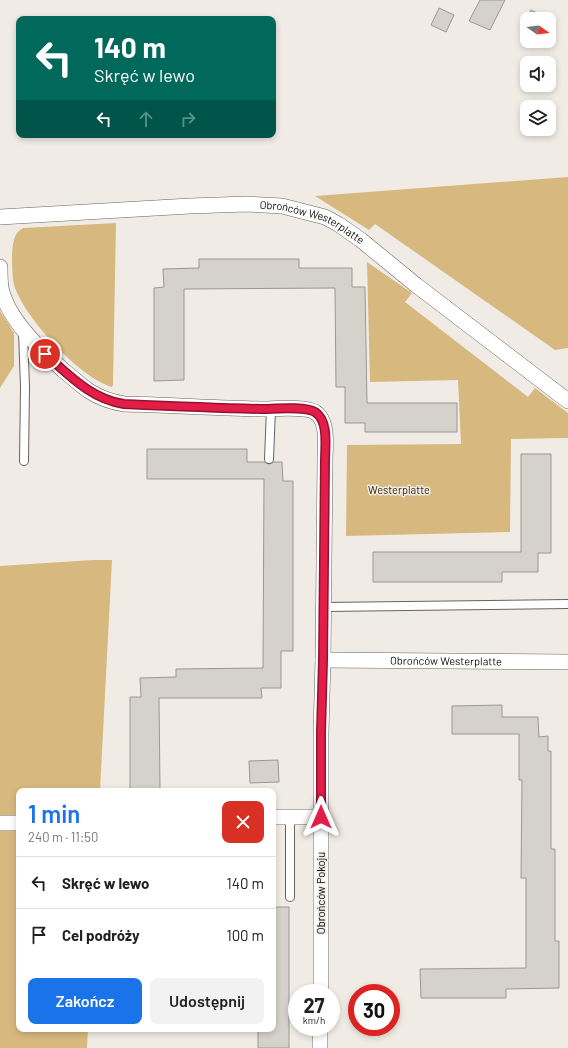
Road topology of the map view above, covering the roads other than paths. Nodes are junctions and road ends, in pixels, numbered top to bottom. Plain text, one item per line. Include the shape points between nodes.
1 (0, 217) edge
2 (0, 267) edge
3 (23, 331) junction
4 (568, 401) edge
5 (271, 409) junction
6 (269, 459) dead end
7 (24, 461) dead end
8 (568, 604) edge
9 (324, 607) junction
10 (323, 660) junction
11 (568, 662) edge
12 (276, 817) edge
13 (290, 817) junction
14 (321, 817) junction
15 (0, 823) edge
16 (16, 823) edge
17 (290, 897) dead end
18 (320, 984) edge
19 (320, 1036) edge
20 (320, 1048) edge

1 - 4 street, Obrońców Westerplatte via 246,204 287,207 325,217 361,240
2 - 3 street via 1,288
3 - 5 street via 45,354 90,392 112,402
3 - 7 lane
5 - 6 lane
5 - 9 street via 303,409 315,412 323,420
8 - 9 lane
9 - 10 street
10 - 11 street, Obrońców Westerplatte
10 - 14 street
12 - 13 street
13 - 14 street
13 - 17 lane
14 - 18 street, Obrońców Pokoju
15 - 16 street
19 - 20 street

